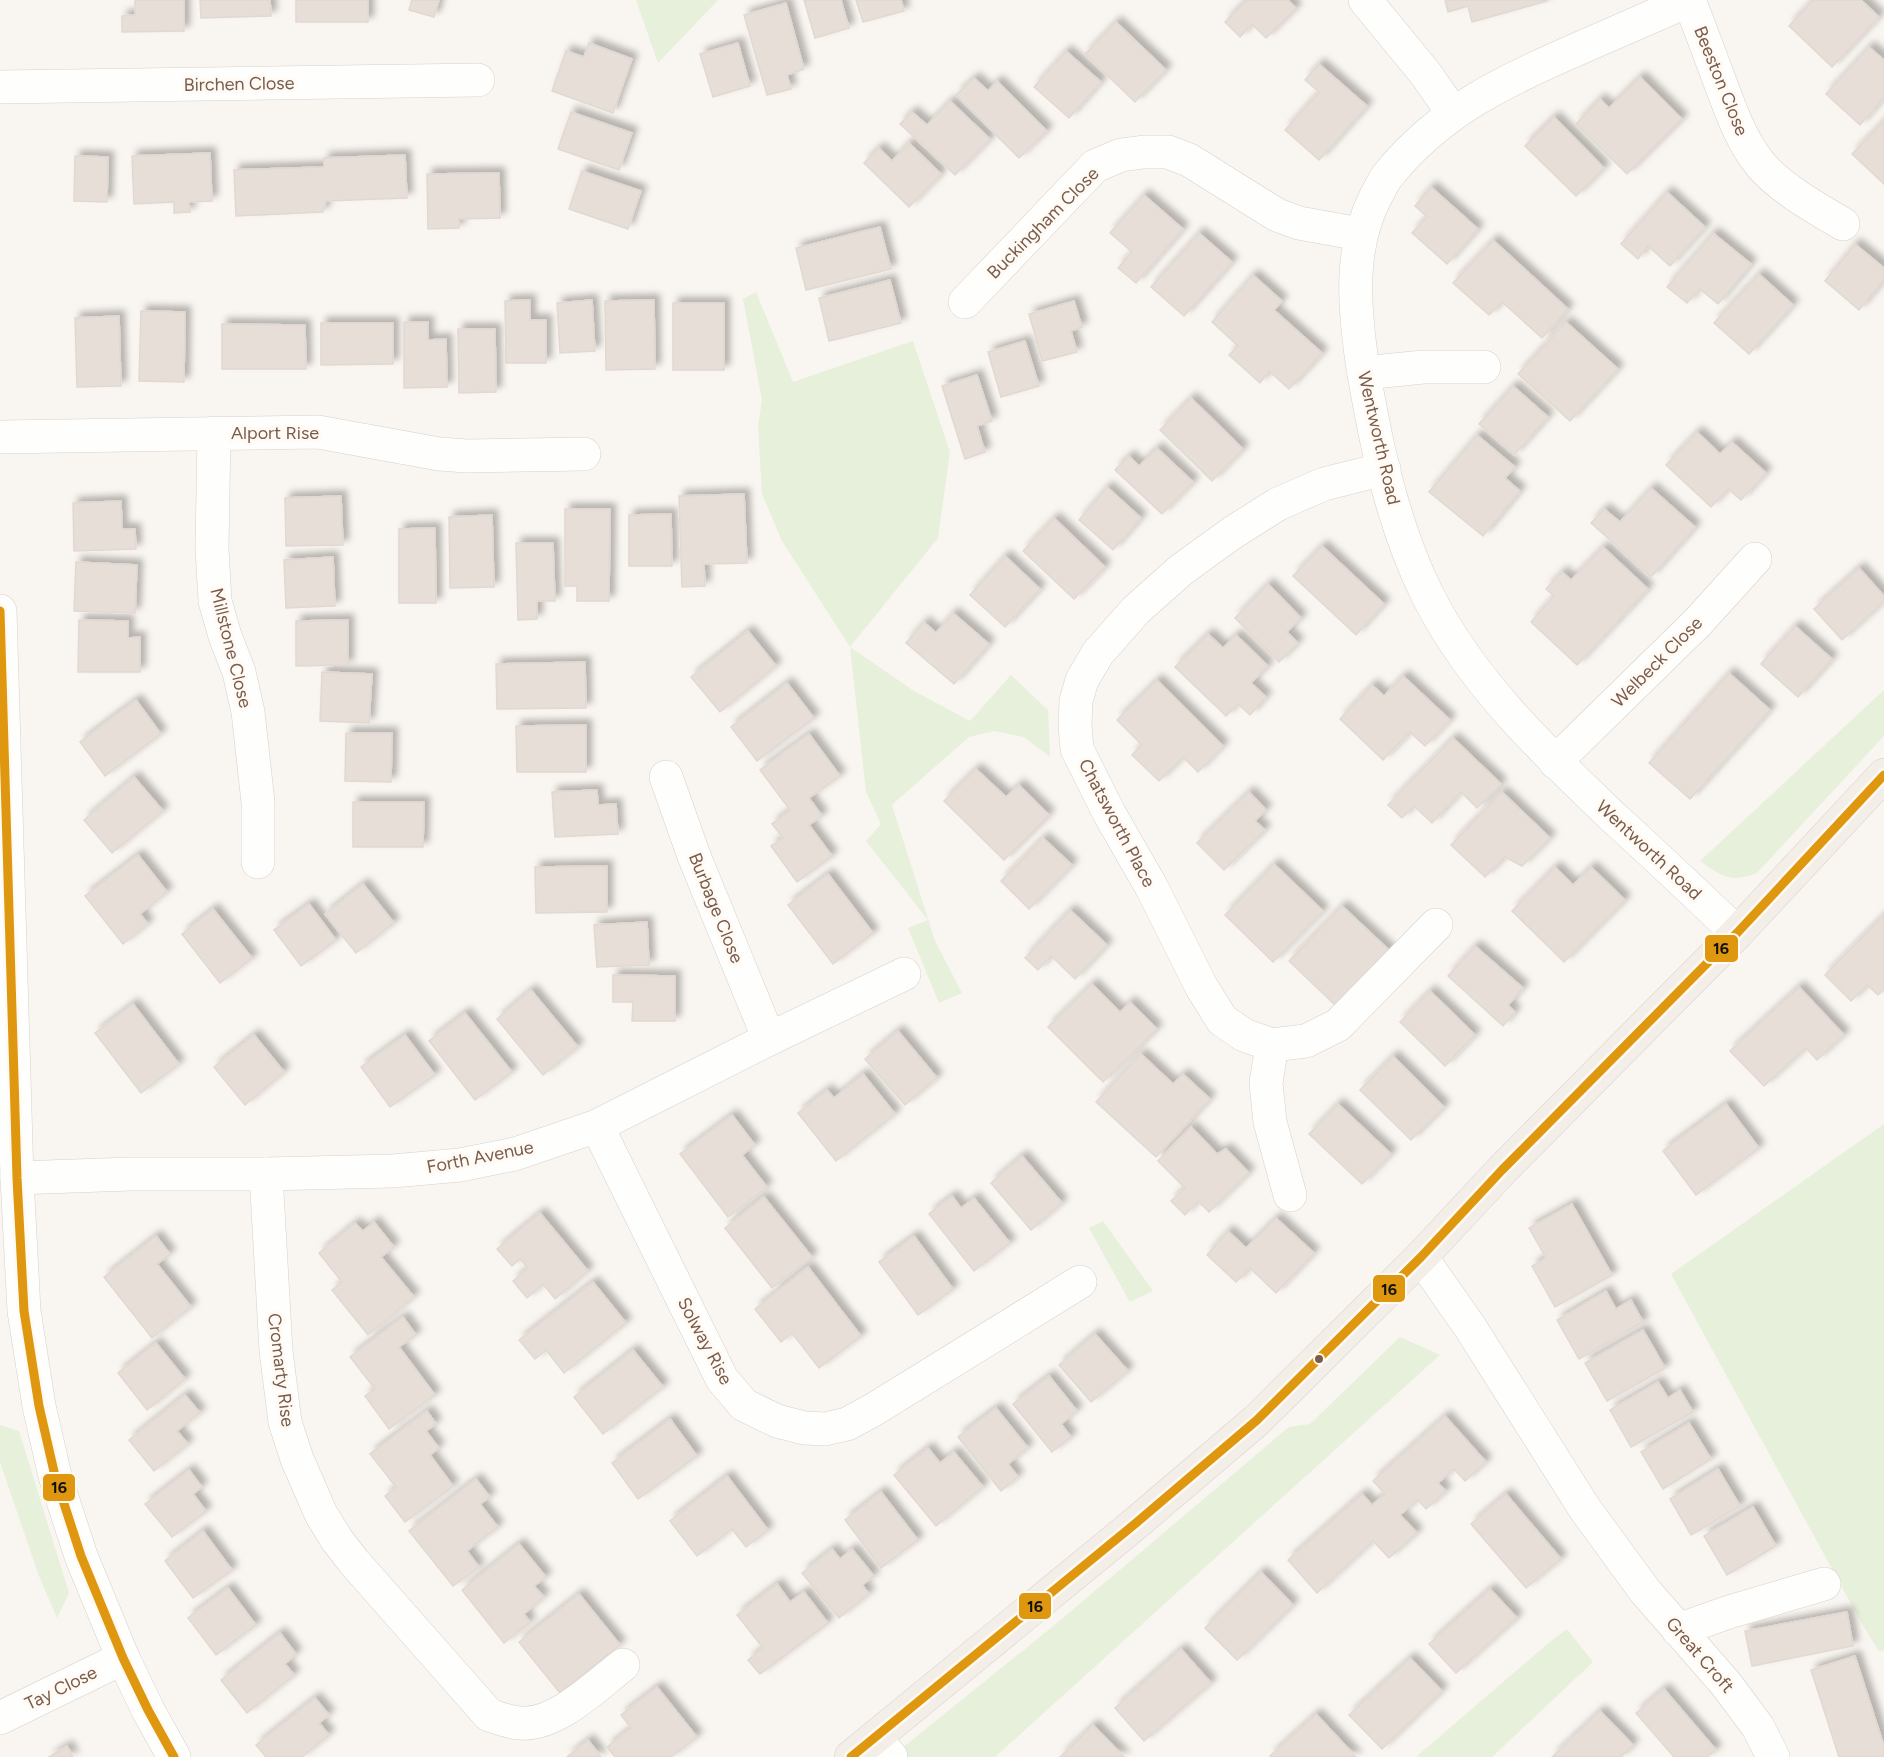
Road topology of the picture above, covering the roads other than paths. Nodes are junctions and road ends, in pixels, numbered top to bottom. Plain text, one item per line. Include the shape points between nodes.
1 (1365, 0) edge
2 (1689, 0) edge
3 (478, 80) dead end
4 (0, 87) edge
5 (1453, 113) junction
6 (1843, 224) dead end
7 (1360, 234) junction
8 (965, 302) dead end
9 (1484, 367) dead end
10 (1364, 373) junction
11 (214, 433) junction
12 (0, 437) edge
13 (584, 454) dead end
14 (1384, 468) junction
15 (1755, 559) dead end
16 (0, 610) edge
17 (1555, 762) junction
18 (1884, 775) edge
19 (666, 777) dead end
20 (258, 862) dead end
21 (4, 912) edge
22 (1436, 926) dead end
23 (1737, 933) junction
24 (904, 974) dead end
25 (769, 1039) junction
26 (1272, 1045) junction
27 (597, 1126) junction
28 (266, 1174) junction
29 (17, 1178) junction
30 (1290, 1195) dead end
31 (1421, 1257) junction
32 (1080, 1282) dead end
33 (12, 1313) edge
34 (1824, 1584) dead end
35 (1678, 1630) junction
36 (123, 1658) junction
37 (623, 1665) dead end
38 (0, 1718) edge
39 (872, 1750) edge
40 (174, 1757) edge
41 (1773, 1757) edge

1 - 5 street
2 - 5 street, Wentworth Road via 1516,76
2 - 6 street, Beeston Close via 1733,116 1751,151 1778,181
3 - 4 street, Birchen Close
5 - 7 street, Wentworth Road via 1386,177
7 - 8 street, Buckingham Close via 1277,215 1189,160 1168,152 1121,155 1095,166
7 - 10 street, Wentworth Road via 1357,326
9 - 10 street via 1423,367
10 - 14 street, Wentworth Road
11 - 12 street, Alport Rise
11 - 13 street, Alport Rise via 318,432 448,455
11 - 20 street, Millstone Close via 215,601 248,712 258,802
14 - 17 street, Wentworth Road via 1403,538 1429,597 1460,649 1501,704
14 - 26 street, Chatsworth Place via 1324,484 1278,504 1181,570 1136,610 1098,653 1082,680 1076,701 1077,749 1201,986 1222,1020 1244,1035
15 - 17 street, Welbeck Close via 1698,622
16 - 21 street
17 - 23 street, Wentworth Road
18 - 23 main road
19 - 25 street, Burbage Close
21 - 29 street
22 - 26 street via 1338,1025 1306,1041
23 - 31 main road via 1563,1107
24 - 25 street, Forth Avenue
25 - 27 street, Forth Avenue
26 - 30 street via 1266,1083 1270,1122
27 - 28 street, Forth Avenue via 515,1154 460,1165
27 - 32 street, Solway Rise via 722,1378 744,1405 777,1421 825,1429 847,1424
28 - 29 street, Forth Avenue
28 - 37 street, Cromarty Rise via 276,1351 285,1422 321,1514 337,1540 489,1715 521,1724 544,1721
29 - 33 street
31 - 35 street, Great Croft via 1585,1509 1635,1579
31 - 39 main road via 1257,1420
33 - 36 street via 55,1476 81,1556
34 - 35 street
35 - 41 street, Great Croft via 1726,1684 1758,1727
36 - 38 street, Tay Close
36 - 40 street

